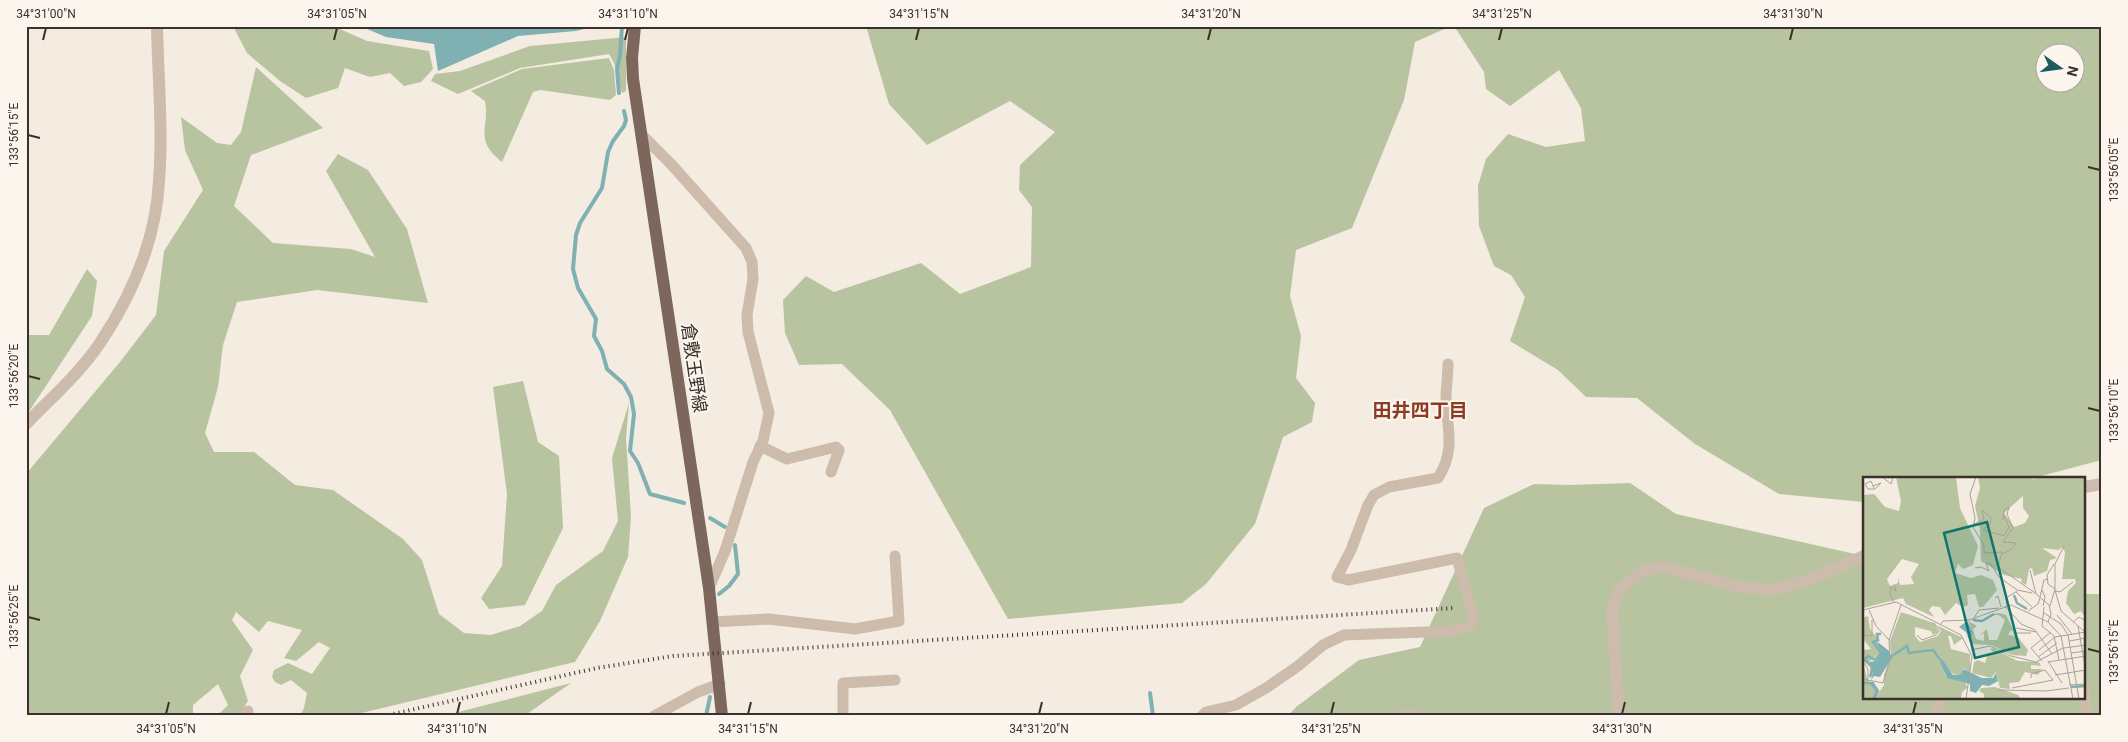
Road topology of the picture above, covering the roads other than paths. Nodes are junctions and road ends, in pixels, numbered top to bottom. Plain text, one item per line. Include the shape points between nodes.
1 (157, 26) edge
2 (635, 26) edge
3 (641, 134) junction
4 (1448, 364) dead end
5 (26, 424) edge
6 (760, 446) junction
7 (831, 472) dead end
8 (2102, 484) edge
9 (2086, 487) edge
10 (895, 556) dead end
11 (1863, 556) edge
12 (709, 588) junction
13 (712, 622) junction
14 (894, 680) dead end
15 (720, 684) junction
16 (1940, 700) edge
17 (2085, 700) edge
18 (654, 716) edge
19 (722, 716) edge
20 (843, 716) edge
21 (1202, 716) edge
22 (1405, 716) edge
23 (1418, 716) edge
24 (1619, 716) edge
25 (1934, 716) edge
26 (2087, 716) edge

1 - 5 street via 159,182 140,266 131,289 99,344
2 - 3 main road, 倉敷玉野線 via 632,58
3 - 6 street via 746,248 752,262 748,332 769,412
3 - 12 main road, 倉敷玉野線
4 - 21 street via 1446,400 1450,430 1444,470 1438,478 1389,486 1374,494 1337,577 1348,580 1457,558 1474,619 1469,626 1453,631 1344,635 1322,645 1266,688 1236,704
6 - 7 street via 787,459 836,447 839,450
6 - 12 street via 725,552
8 - 9 street
10 - 13 street via 899,621 855,629 769,619
11 - 24 street via 1811,579 1776,589 1744,588 1665,567 1636,575 1618,592 1612,612
12 - 13 main road, 倉敷玉野線
13 - 15 main road, 倉敷玉野線
14 - 20 street via 842,683
15 - 18 street
15 - 19 main road, 倉敷玉野線
16 - 25 street
17 - 26 street
22 - 23 street

